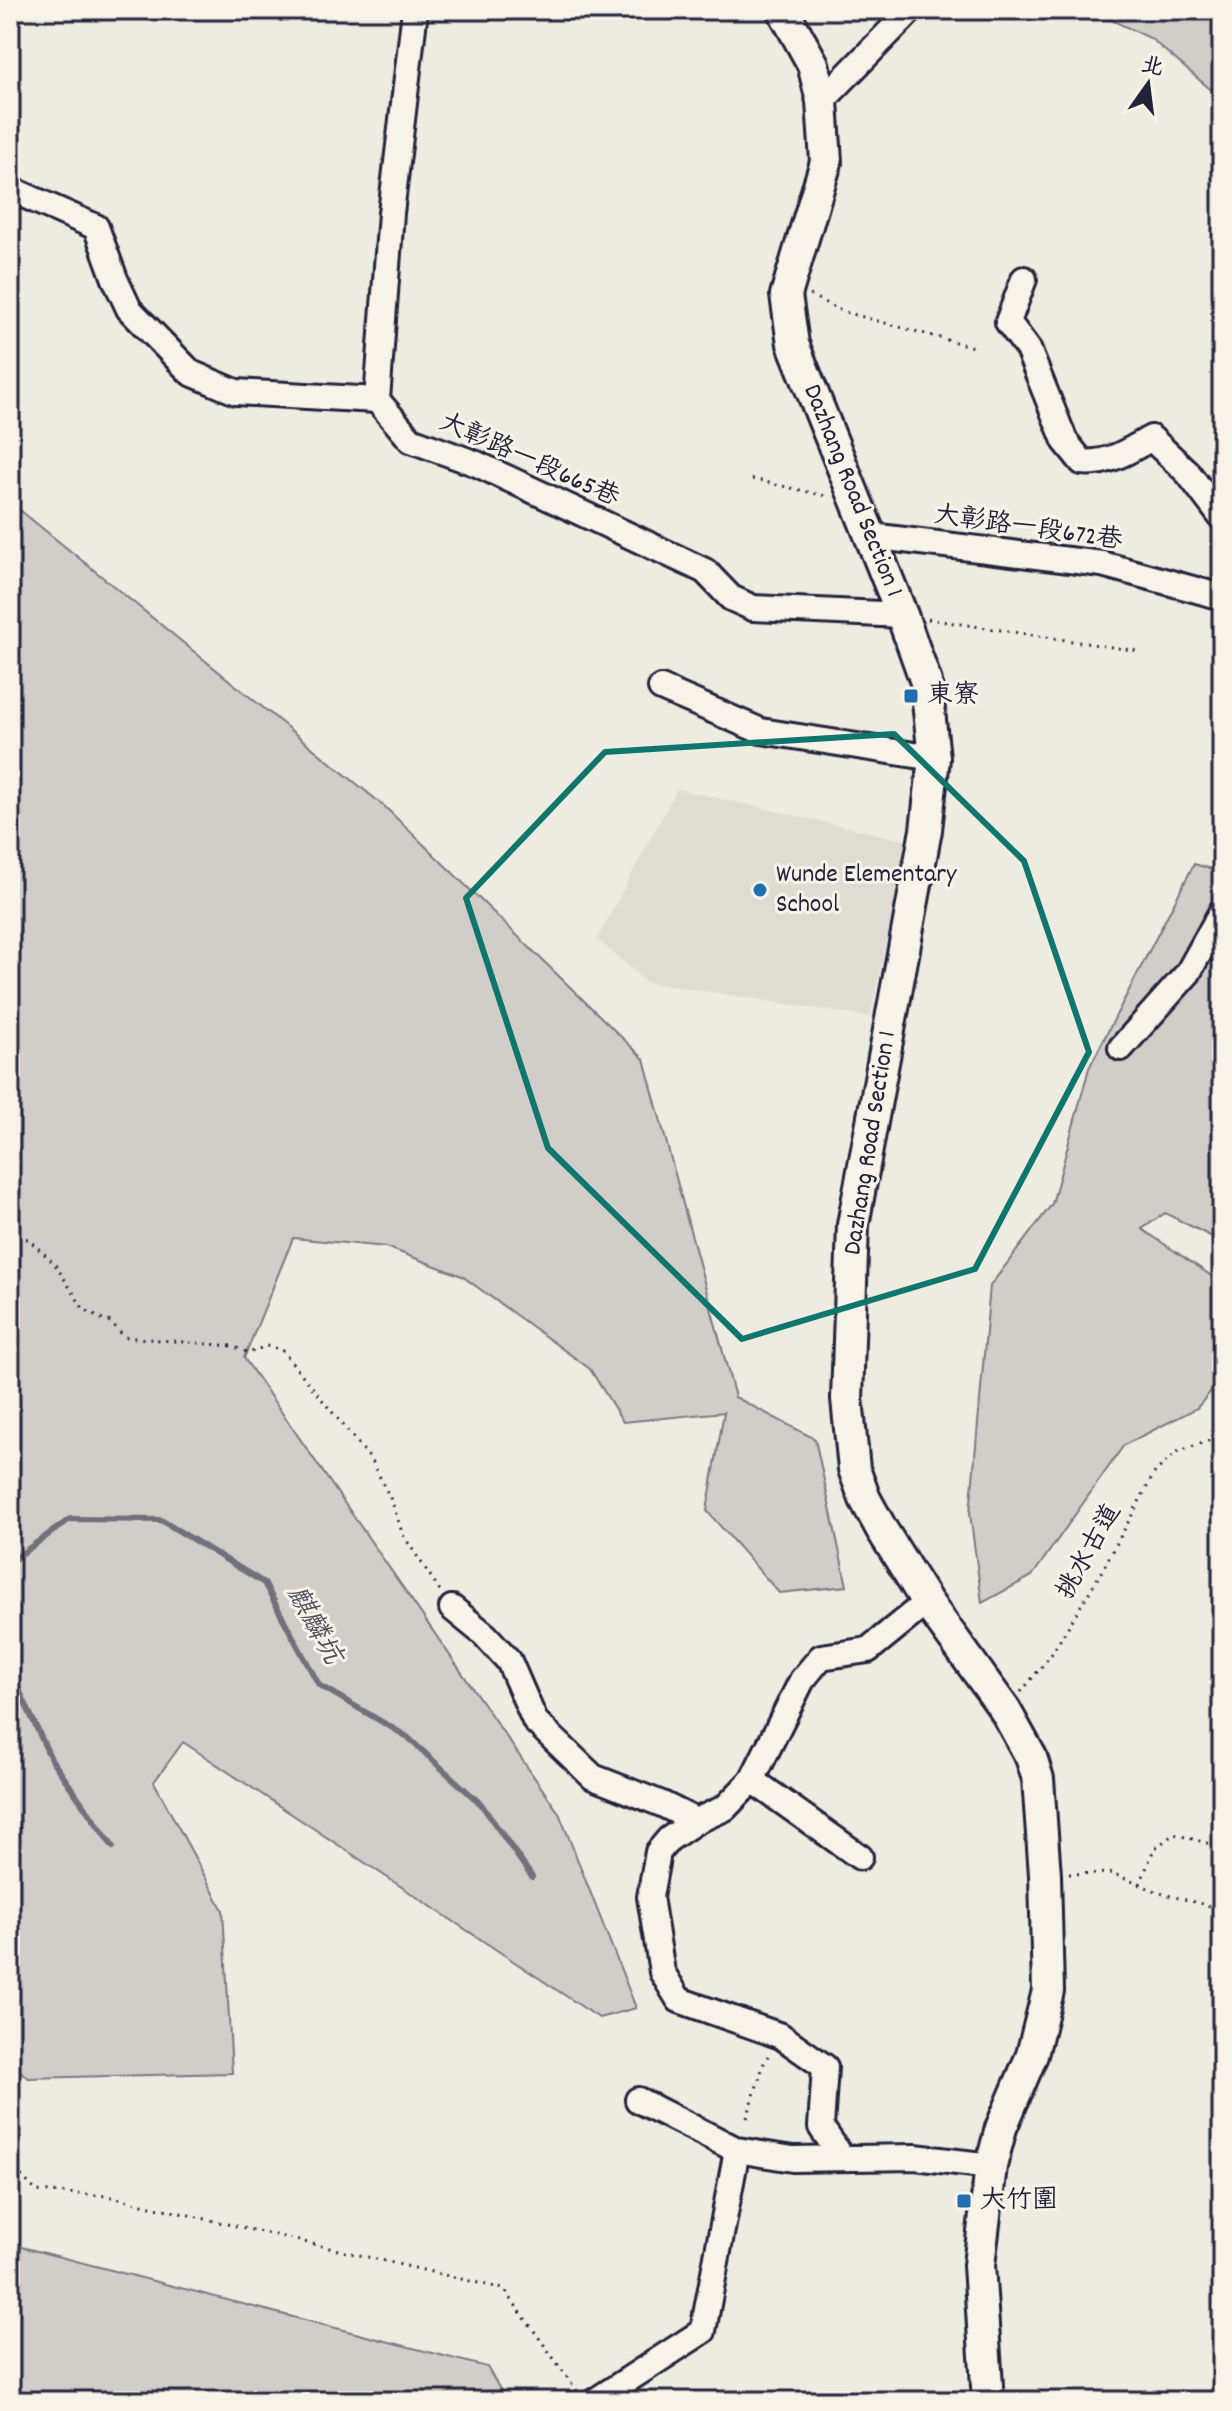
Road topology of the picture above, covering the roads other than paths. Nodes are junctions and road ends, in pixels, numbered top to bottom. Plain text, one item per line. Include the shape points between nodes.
1 (415, 10) edge
2 (783, 10) edge
3 (911, 10) edge
4 (822, 101) junction
5 (10, 189) edge
6 (1024, 279) dead end
7 (377, 400) junction
8 (1222, 518) edge
9 (871, 536) junction
10 (1222, 597) edge
11 (902, 615) junction
12 (661, 688) dead end
13 (934, 758) junction
14 (1222, 911) edge
15 (1121, 1048) dead end
16 (927, 1602) junction
17 (452, 1608) road end
18 (752, 1780) junction
19 (696, 1821) junction
20 (860, 1857) dead end
21 (638, 2100) dead end
22 (737, 2150) junction
23 (841, 2156) junction
24 (991, 2166) junction
25 (595, 2401) edge
26 (988, 2401) edge

1 - 7 lane via 391,213
2 - 4 main road, Dazhang Road Section 1 via 813,64
3 - 4 lane
4 - 9 main road, Dazhang Road Section 1 via 826,162 786,295 793,344
5 - 7 lane via 96,227 129,309 191,373 236,392
6 - 8 lane via 1008,322 1028,349 1065,441 1082,462 1095,464 1151,438 1188,473
7 - 11 lane, 大彰路一段665巷 via 411,440 477,464 705,571 731,598 753,608
9 - 10 lane, 大彰路一段672巷 via 1102,564
9 - 11 main road, Dazhang Road Section 1
11 - 13 main road, Dazhang Road Section 1 via 926,682
12 - 13 lane via 761,731
13 - 16 main road, Dazhang Road Section 1 via 926,830 853,1225 847,1399 854,1469 865,1499
14 - 15 lane via 1188,973
16 - 18 lane via 868,1650 821,1657 802,1680
16 - 24 main road, Dazhang Road Section 1 via 1005,1710 1038,1779 1048,1991 1032,2055
17 - 19 lane via 509,1661 535,1721 593,1777
18 - 19 lane via 725,1808
18 - 20 lane
19 - 23 lane via 658,1852 650,1897 662,1972 679,2000 781,2036 825,2067 821,2127
21 - 22 lane
22 - 23 lane via 793,2159
22 - 25 lane via 703,2331
23 - 24 lane
24 - 26 main road, Dazhang Road Section 1 via 979,2265

